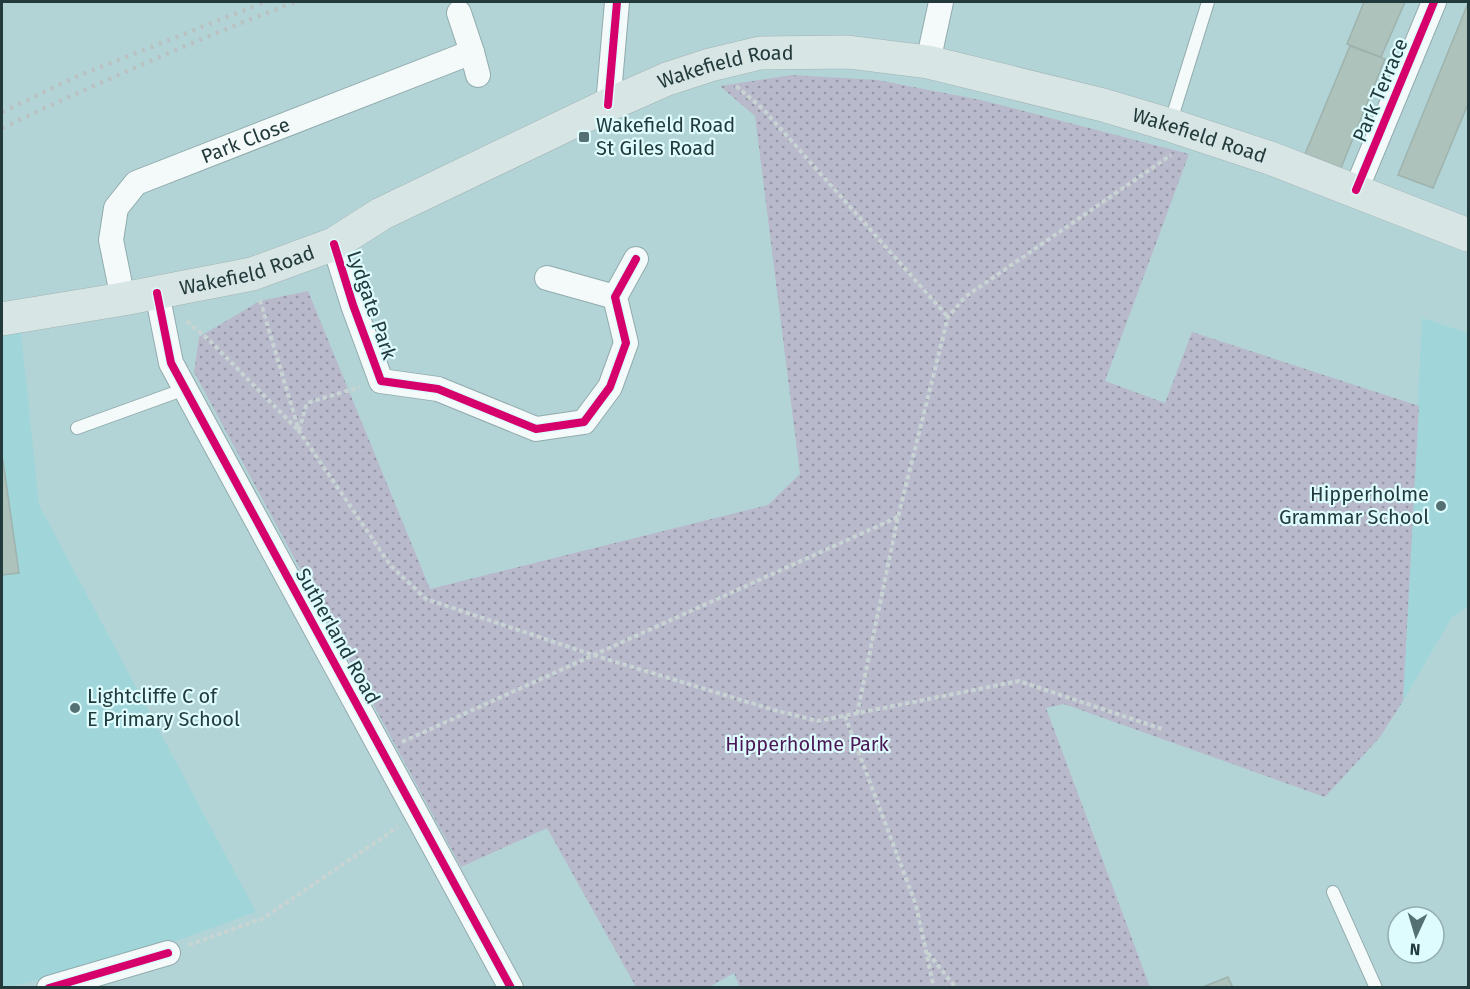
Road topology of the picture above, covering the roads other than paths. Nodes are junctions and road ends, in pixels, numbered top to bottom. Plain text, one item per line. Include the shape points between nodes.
1 (617, 2) edge
2 (941, 2) edge
3 (1208, 2) edge
4 (1434, 2) edge
5 (459, 13) dead end
6 (472, 52) junction
7 (928, 62) junction
8 (478, 75) dead end
9 (608, 105) junction
10 (1170, 125) junction
11 (1356, 190) junction
12 (1468, 235) edge
13 (334, 243) junction
14 (636, 259) dead end
15 (547, 278) dead end
16 (157, 293) junction
17 (615, 297) junction
18 (123, 299) junction
19 (2, 319) edge
20 (185, 389) junction
21 (77, 428) dead end
22 (1333, 892) dead end
23 (168, 953) road end
24 (60, 986) edge
25 (511, 987) edge
26 (1376, 987) edge

1 - 9 street
2 - 7 street
3 - 10 lane
4 - 11 street, Park Terrace
5 - 6 street
6 - 8 street
6 - 18 street, Park Close via 136,183 116,208 111,240
7 - 9 main road, Wakefield Road via 848,52 760,53 667,79
7 - 10 main road, Wakefield Road
9 - 13 main road, Wakefield Road via 381,214
10 - 11 main road, Wakefield Road
11 - 12 main road, Wakefield Road
13 - 16 main road, Wakefield Road via 252,274
13 - 17 street, Lydgate Park via 381,381 438,389 536,429 585,422 610,387 626,343
14 - 17 street
15 - 17 street
16 - 18 main road, Wakefield Road
16 - 20 street, Sutherland Road via 171,363
18 - 19 main road, Wakefield Road
20 - 21 lane
20 - 25 street, Sutherland Road
22 - 26 lane
23 - 24 street

